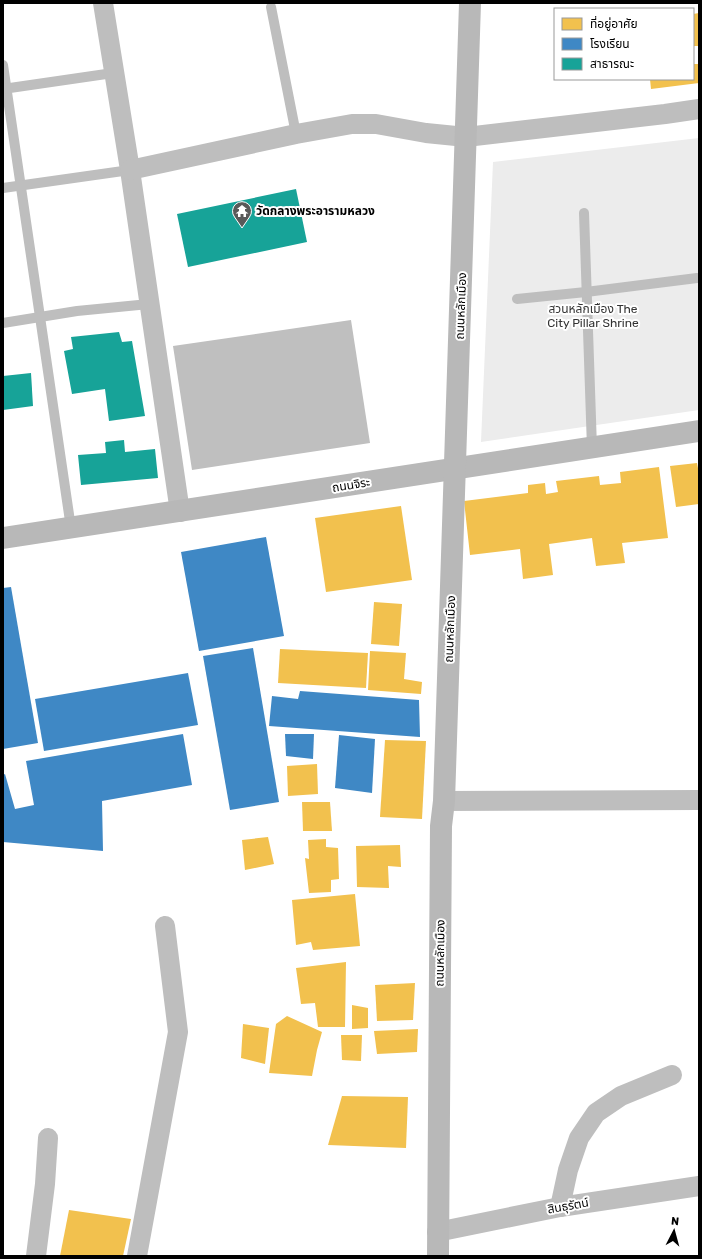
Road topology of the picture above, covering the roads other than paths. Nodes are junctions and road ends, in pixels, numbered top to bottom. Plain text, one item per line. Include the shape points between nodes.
1 (102, 3) edge
2 (470, 3) edge
3 (271, 7) dead end
4 (3, 65) edge
5 (113, 73) junction
6 (5, 89) edge
7 (699, 109) edge
8 (296, 134) junction
9 (466, 137) junction
10 (130, 170) junction
11 (21, 186) junction
12 (3, 188) edge
13 (584, 213) dead end
14 (696, 278) dead end
15 (586, 292) junction
16 (517, 299) dead end
17 (149, 304) junction
18 (40, 317) junction
19 (3, 323) edge
20 (699, 431) edge
21 (592, 448) junction
22 (456, 469) junction
23 (180, 512) junction
24 (71, 528) junction
25 (3, 538) edge
26 (699, 800) edge
27 (444, 801) junction
28 (165, 926) dead end
29 (672, 1075) dead end
30 (48, 1138) dead end
31 (699, 1186) edge
32 (560, 1207) junction
33 (437, 1232) junction
34 (36, 1256) edge
35 (137, 1256) edge
36 (438, 1256) edge

1 - 5 street
2 - 9 main road, ถนนหลักเมือง
3 - 8 lane
4 - 6 lane
5 - 6 lane
5 - 10 street
6 - 11 lane
7 - 9 street
8 - 9 street via 352,124 376,124 426,134
8 - 10 street
9 - 22 main road, ถนนหลักเมือง
10 - 11 lane
10 - 17 street
11 - 12 lane
11 - 18 lane
13 - 15 lane
14 - 15 lane
15 - 16 lane
15 - 21 lane
17 - 18 lane
17 - 23 street
18 - 19 lane
18 - 24 lane
20 - 21 main road, ถนนจิระ
21 - 22 main road, ถนนจิระ
22 - 23 main road, ถนนจิระ
22 - 27 main road, ถนนหลักเมือง
23 - 24 main road, ถนนจิระ
24 - 25 main road, ถนนจิระ
26 - 27 street
27 - 33 main road, ถนนหลักเมือง via 441,826
28 - 35 street via 178,1032
29 - 32 street via 621,1096 596,1113 580,1138 568,1170
30 - 34 street
31 - 32 street, สินธุรัตน์
32 - 33 street, สินธุรัตน์
33 - 36 main road, ถนนหลักเมือง

